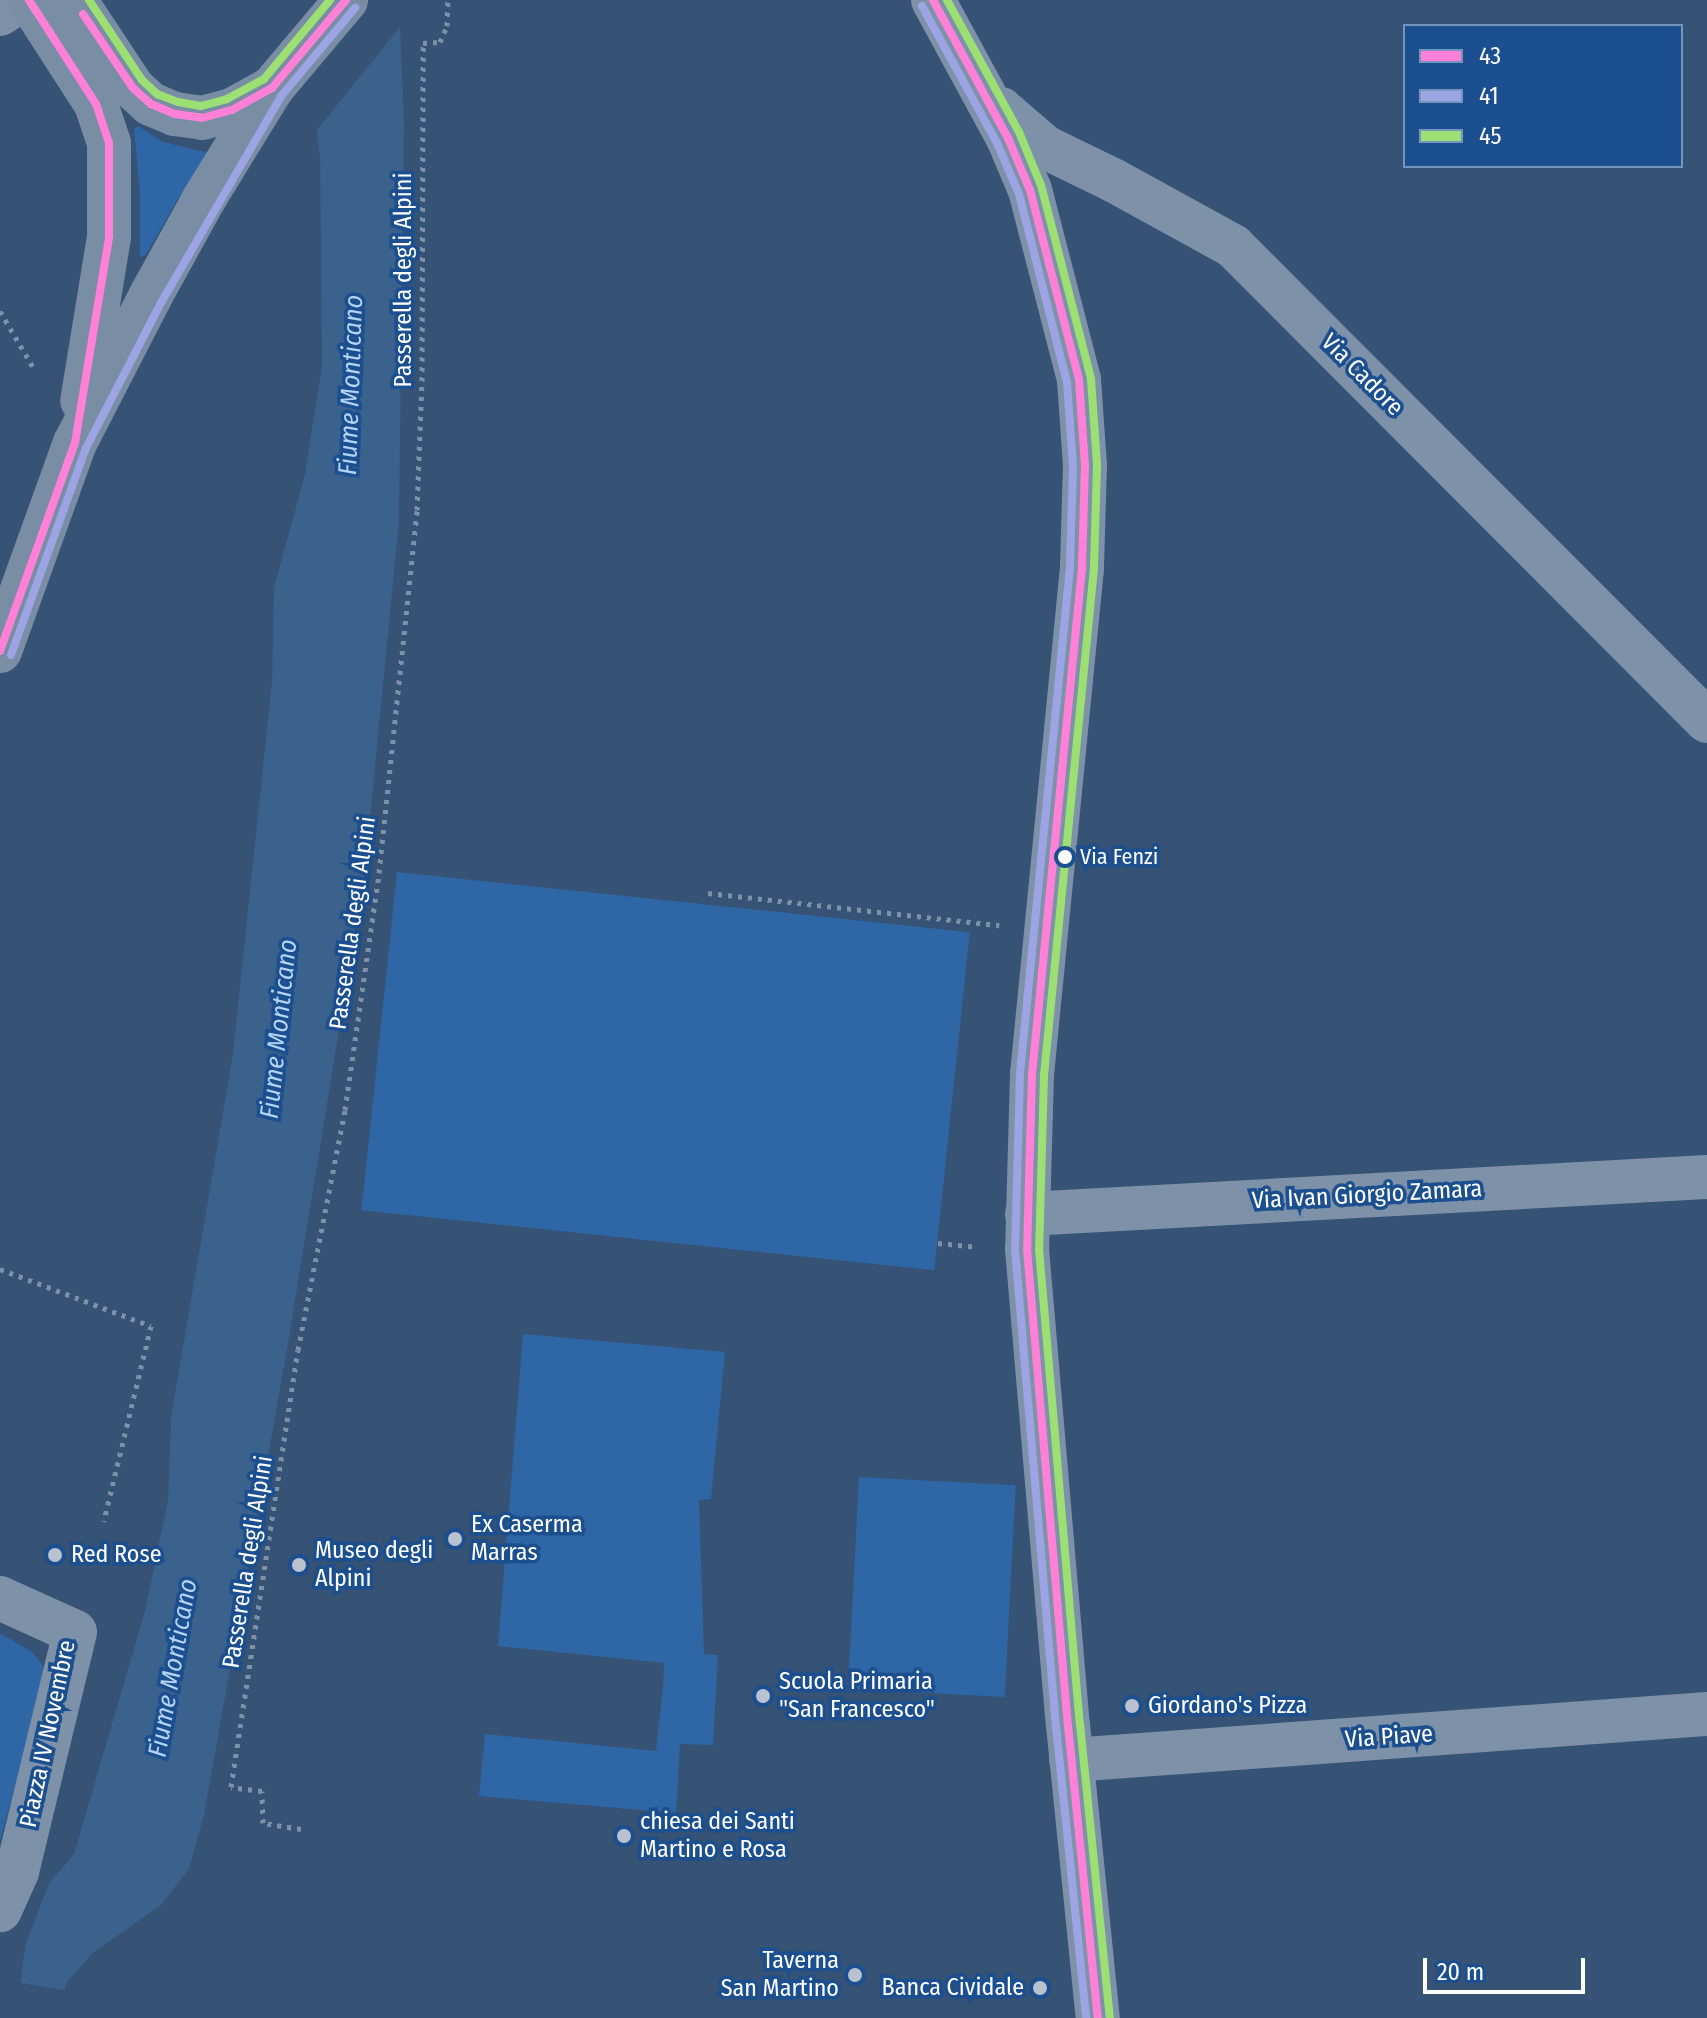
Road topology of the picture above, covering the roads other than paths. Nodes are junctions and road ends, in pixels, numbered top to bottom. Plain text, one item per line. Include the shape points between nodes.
1 (21, 0) edge
2 (29, 0) edge
3 (75, 0) edge
4 (346, 0) edge
5 (933, 0) edge
6 (0, 14) edge
7 (979, 84) junction
8 (272, 88) junction
9 (75, 443) junction
10 (0, 651) edge
11 (1707, 721) edge
12 (1707, 1177) edge
13 (1027, 1214) junction
14 (0, 1598) edge
15 (1707, 1714) edge
16 (1071, 1760) junction
17 (0, 1910) edge
18 (1098, 2018) edge

1 - 6 street
2 - 9 street via 96,104 109,143 109,237
3 - 8 street via 133,88 151,104 188,116 232,110
4 - 8 street
5 - 7 street
7 - 11 street, Via Cadore via 1015,125 1045,147 1233,246
7 - 13 street via 1030,190 1079,380 1085,465 1082,568 1032,1074
8 - 9 street via 204,199
9 - 10 street
12 - 13 street, Via Ivan Giorgio Zamara
13 - 16 street
14 - 17 street, Piazza IV Novembre via 75,1632 17,1872
15 - 16 street, Via Piave
16 - 18 street

